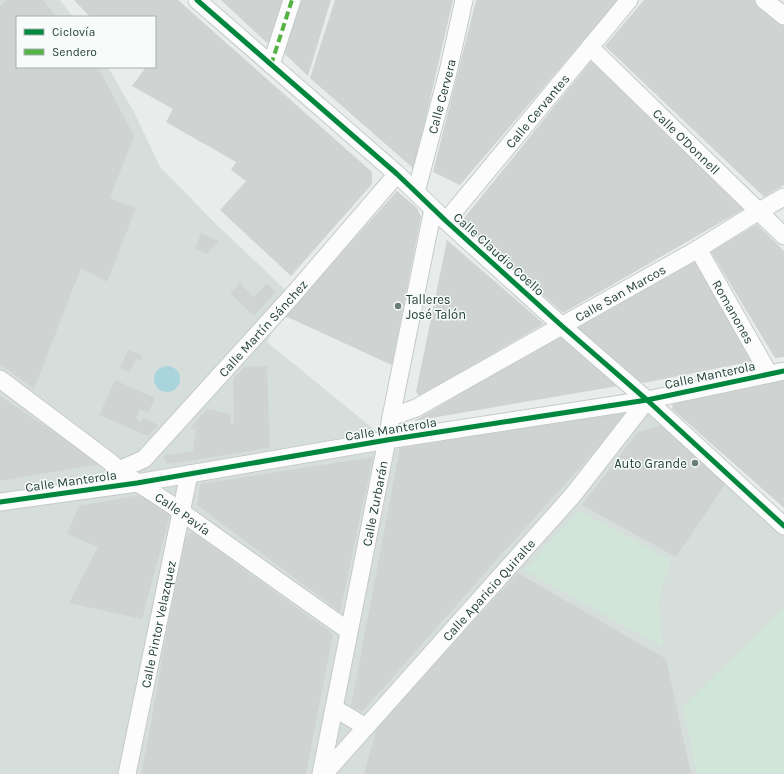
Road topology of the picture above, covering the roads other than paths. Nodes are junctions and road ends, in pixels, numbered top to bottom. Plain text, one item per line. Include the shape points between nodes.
1 (197, 0) edge
2 (292, 0) edge
3 (464, 0) edge
4 (629, 0) edge
5 (764, 0) edge
6 (784, 16) edge
7 (590, 47) junction
8 (271, 65) junction
9 (397, 174) junction
10 (416, 192) junction
11 (784, 197) edge
12 (433, 209) junction
13 (759, 210) junction
14 (446, 222) junction
15 (784, 236) edge
16 (698, 250) junction
17 (562, 326) junction
18 (776, 372) edge
19 (0, 379) edge
20 (648, 400) junction
21 (391, 417) junction
22 (387, 440) junction
23 (119, 470) junction
24 (189, 474) junction
25 (137, 483) junction
26 (0, 502) edge
27 (181, 511) junction
28 (784, 526) edge
29 (349, 631) junction
30 (334, 708) junction
31 (366, 727) junction
32 (127, 774) edge
33 (323, 774) edge

1 - 8 street, Calle Claudio Coello
2 - 8 street
3 - 10 street, Calle Cervera
4 - 7 street, Calle Cervantes
5 - 6 street
7 - 13 street, Calle O'Donnell
7 - 14 street, Calle Cervantes
8 - 9 street, Calle Claudio Coello
9 - 10 street, Calle Claudio Coello
9 - 23 street, Calle Martín Sánchez via 292,296 144,459
10 - 12 street, Calle Claudio Coello
11 - 13 street, Calle San Marcos
12 - 14 street, Calle Claudio Coello
12 - 21 street, Calle Zurbarán
13 - 15 street, Calle O'Donnell
13 - 16 street, Calle San Marcos
14 - 17 street, Calle Claudio Coello
16 - 17 street, Calle San Marcos
16 - 18 street, Romanones
17 - 20 street, Calle Claudio Coello
17 - 21 street, Calle San Marcos via 416,408
18 - 20 street, Calle Manterola
19 - 23 street, Calle Pavía
20 - 22 street, Calle Manterola
20 - 28 street, Calle Claudio Coello
20 - 31 street, Calle Aparicio Quiralte via 573,495
21 - 22 street, Calle Zurbarán
22 - 24 street, Calle Manterola
22 - 29 street, Calle Zurbarán
23 - 25 street, Calle Pavía
24 - 25 street, Calle Manterola
24 - 27 street, Calle Pintor Velazquez
25 - 26 street, Calle Manterola
25 - 27 street, Calle Pavía
27 - 29 street, Calle Pavía
27 - 32 street, Calle Pintor Velazquez
29 - 30 street, Calle Zurbarán
30 - 31 street
30 - 33 street, Calle Zurbarán
31 - 33 street, Calle Aparicio Quiralte

